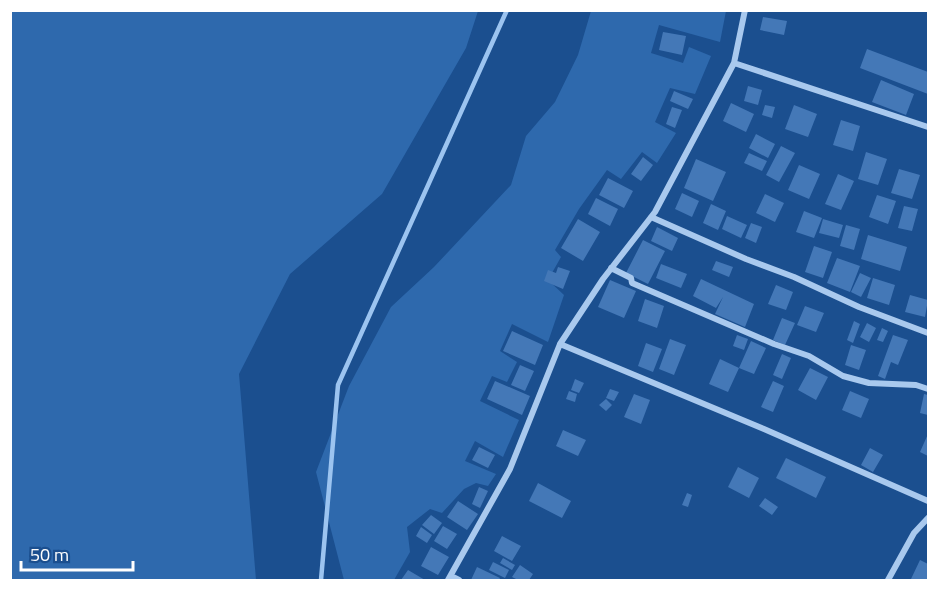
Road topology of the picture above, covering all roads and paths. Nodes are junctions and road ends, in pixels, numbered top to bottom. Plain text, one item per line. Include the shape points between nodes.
1 (745, 10) edge
2 (734, 63) junction
3 (928, 127) edge
4 (651, 217) junction
5 (611, 268) junction
6 (928, 333) edge
7 (560, 344) junction
8 (928, 389) edge
9 (928, 501) edge
10 (928, 518) edge
11 (450, 578) edge
12 (459, 580) edge
13 (888, 580) edge

1 - 2 street
2 - 3 street
2 - 4 street
4 - 5 street
4 - 6 street
5 - 7 street
5 - 8 street via 631,278 632,283 809,357 843,376
7 - 9 street
7 - 11 street via 510,469
10 - 13 street via 914,533
11 - 12 street

